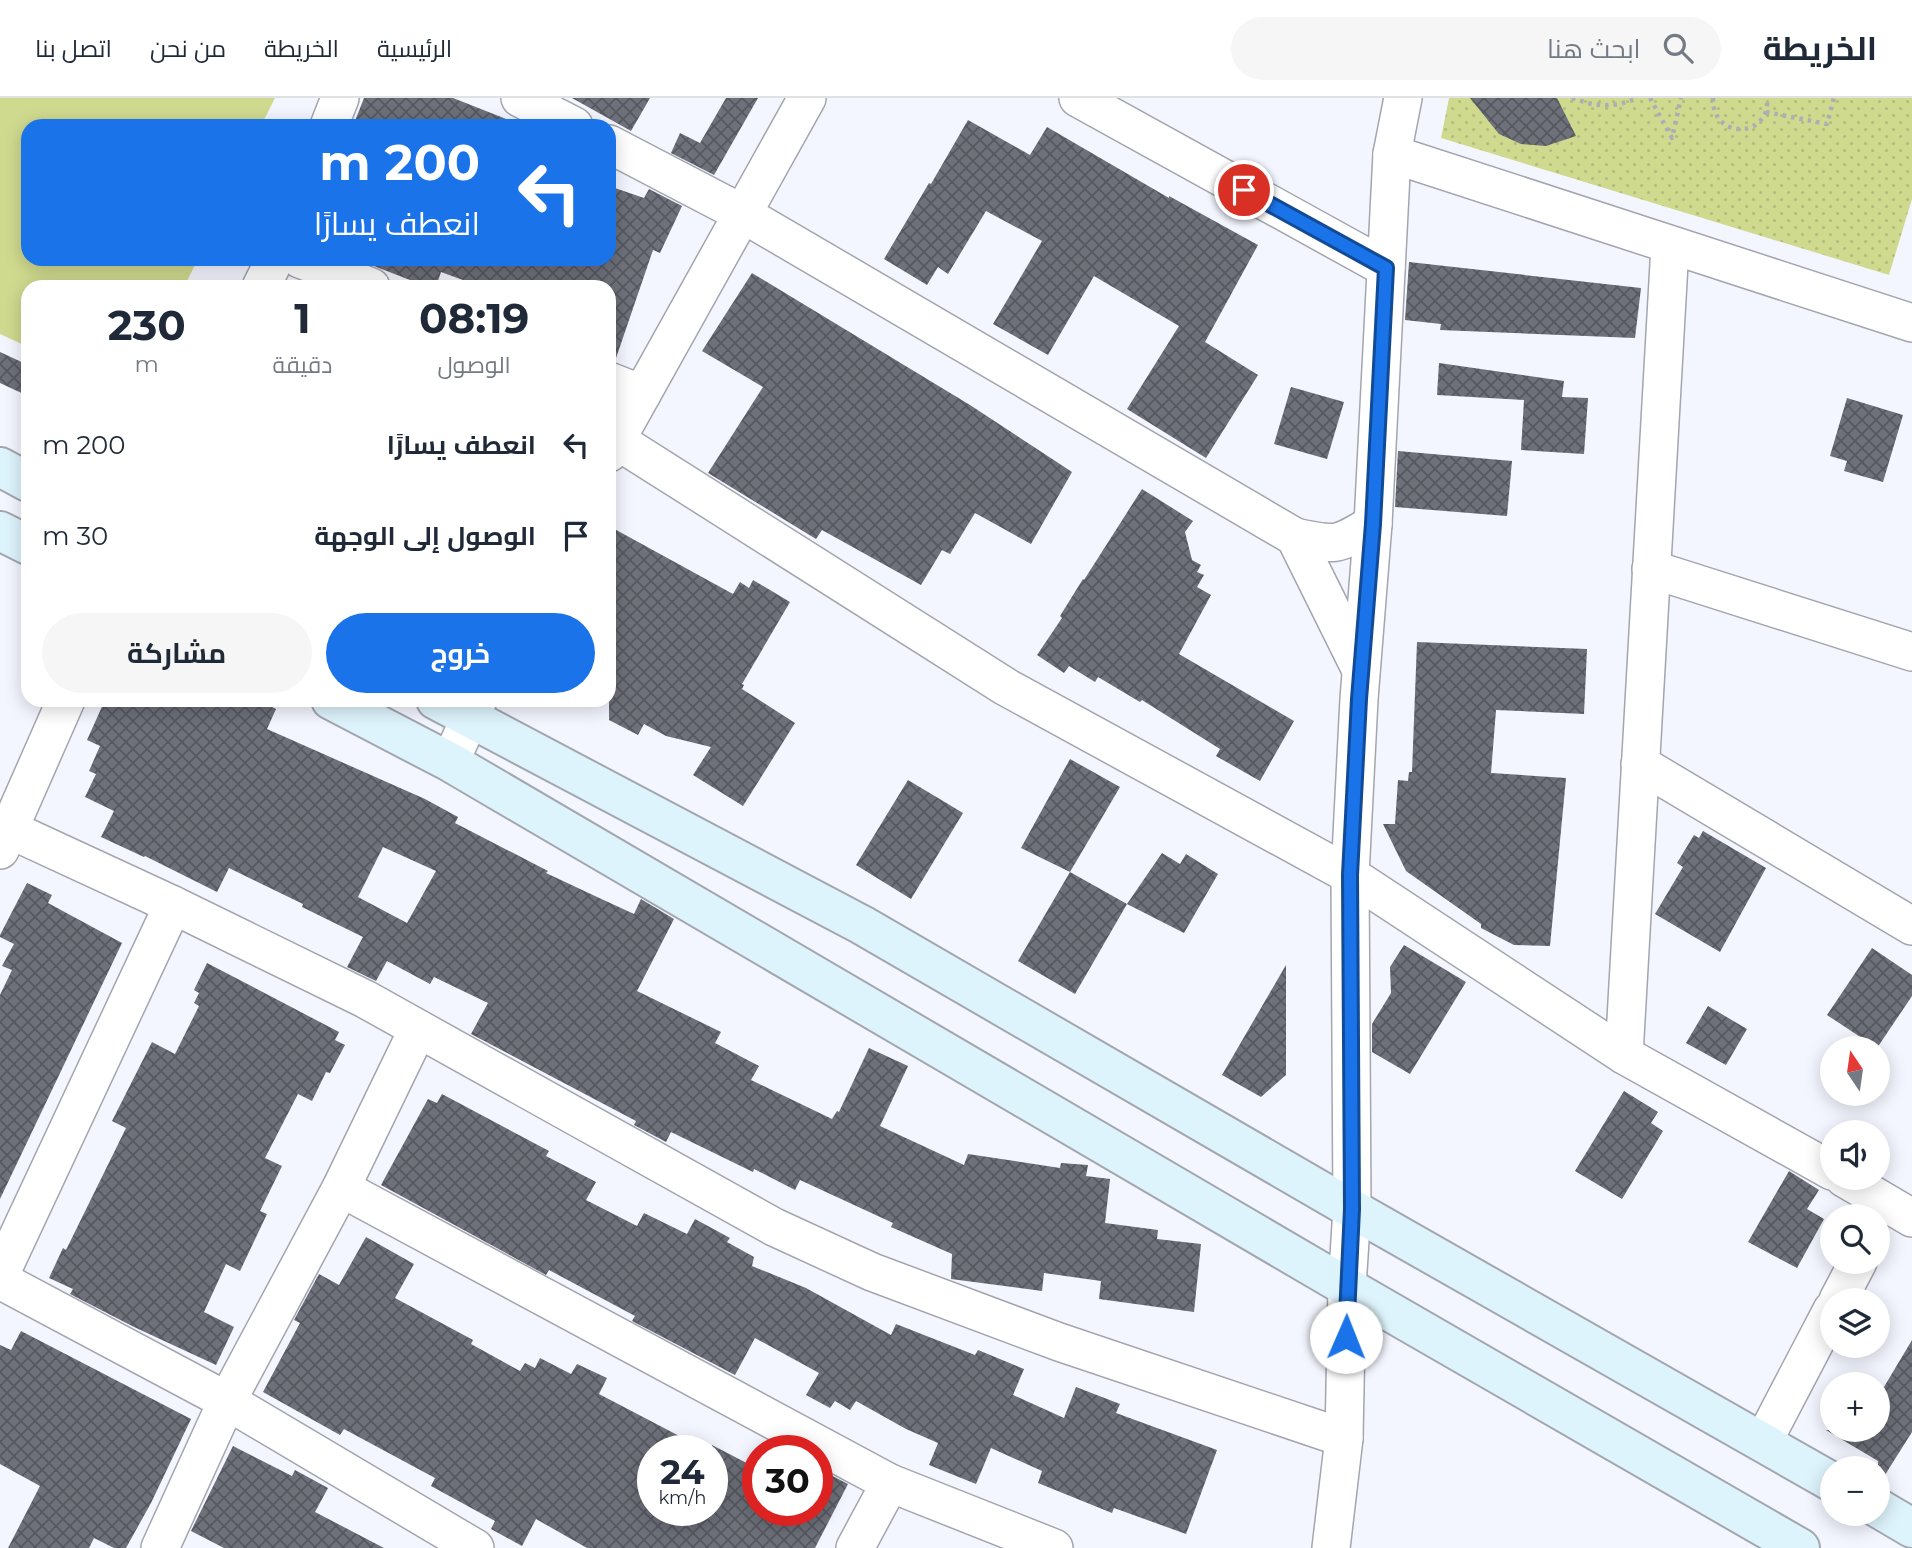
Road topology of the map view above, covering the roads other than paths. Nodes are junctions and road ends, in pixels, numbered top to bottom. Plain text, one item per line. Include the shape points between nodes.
1 (340, 98) edge
2 (520, 98) edge
3 (807, 98) edge
4 (1077, 98) edge
5 (1403, 98) edge
6 (332, 119) edge
7 (560, 119) edge
8 (616, 148) edge
9 (1392, 154) junction
10 (743, 214) junction
11 (1670, 246) junction
12 (318, 266) edge
13 (1386, 268) junction
14 (353, 280) edge
15 (1912, 323) edge
16 (625, 388) edge
17 (616, 429) edge
18 (616, 449) edge
19 (0, 467) edge
20 (21, 478) edge
21 (1373, 524) junction
22 (0, 531) edge
23 (1295, 537) junction
24 (21, 542) edge
25 (1651, 569) junction
26 (1912, 652) edge
27 (1361, 670) junction
28 (63, 707) edge
29 (344, 707) edge
30 (461, 707) edge
31 (465, 707) edge
32 (450, 762) junction
33 (1640, 764) junction
34 (3, 835) edge
35 (1350, 875) junction
36 (173, 905) junction
37 (1912, 926) edge
38 (418, 1029) junction
39 (1624, 1055) junction
40 (1820, 1164) edge
41 (341, 1188) junction
42 (1860, 1190) edge
43 (1352, 1209) junction
44 (1893, 1215) edge
45 (0, 1275) edge
46 (0, 1280) edge
47 (1347, 1287) junction
48 (1820, 1333) edge
49 (227, 1401) junction
50 (1344, 1438) junction
51 (1763, 1442) junction
52 (1820, 1475) edge
53 (890, 1483) junction
54 (1890, 1515) edge
55 (1912, 1528) edge
56 (160, 1548) edge
57 (475, 1548) edge
58 (855, 1548) edge
59 (1054, 1548) edge
60 (1331, 1548) edge
61 (1800, 1548) edge

1 - 6 street
2 - 7 street
3 - 10 street
4 - 13 street
5 - 9 street
8 - 10 street
9 - 11 street
9 - 13 street
10 - 16 street
10 - 23 street
11 - 15 street
11 - 25 street
12 - 14 street
13 - 21 street
16 - 17 street
18 - 35 street via 1006,687
19 - 20 main road
21 - 23 street via 1329,544
21 - 27 street
22 - 24 main road
23 - 27 street
25 - 26 street
25 - 33 street
27 - 35 street
28 - 34 street
29 - 32 main road
30 - 32 street
31 - 43 main road via 862,925
32 - 47 main road
33 - 37 street
33 - 39 street
34 - 36 street
35 - 39 street
35 - 43 street
36 - 38 street
36 - 45 street
38 - 41 street
38 - 50 street via 774,1227 872,1272 1059,1342
39 - 40 street
41 - 49 street
41 - 53 street
42 - 44 street
43 - 47 street
43 - 51 main road
46 - 49 street
47 - 50 street
47 - 61 main road
48 - 51 street
49 - 56 street
49 - 57 street
50 - 60 street
51 - 52 main road
53 - 58 street
53 - 59 street
54 - 55 main road

